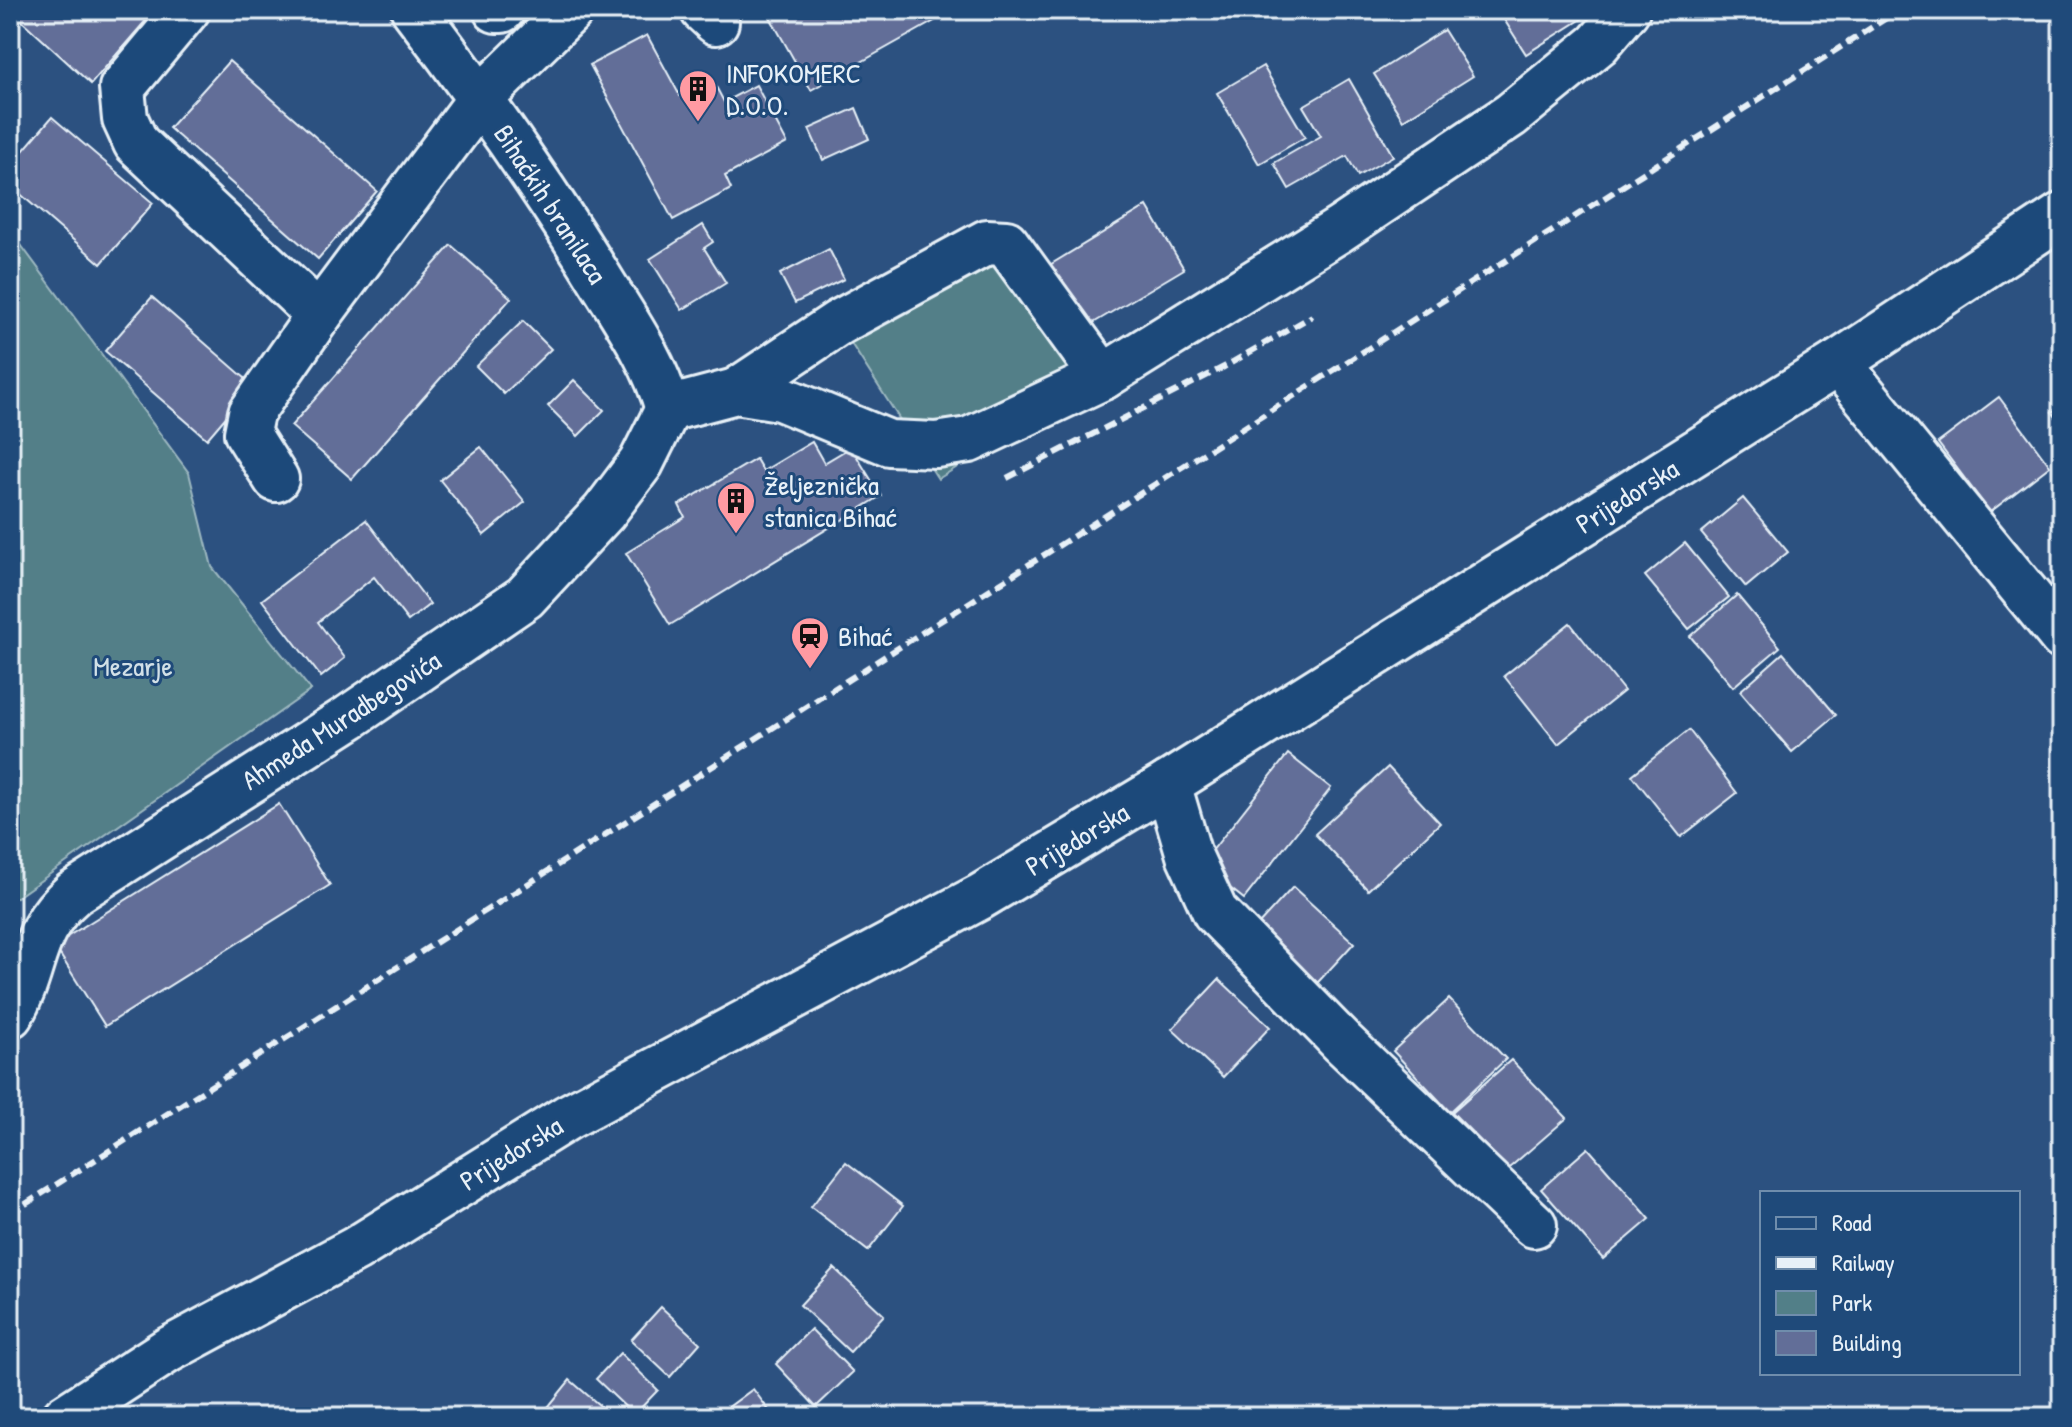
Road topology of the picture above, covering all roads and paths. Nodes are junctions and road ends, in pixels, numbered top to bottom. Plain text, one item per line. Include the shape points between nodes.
1 (187, 10) edge
2 (414, 10) edge
3 (571, 10) edge
4 (1627, 10) edge
5 (481, 98) junction
6 (2062, 215) edge
7 (319, 315) junction
8 (1838, 363) junction
9 (1103, 377) junction
10 (736, 391) junction
11 (668, 409) junction
12 (276, 479) dead end
13 (2062, 637) edge
14 (1168, 784) junction
15 (10, 1015) edge
16 (1534, 1225) dead end
17 (65, 1417) edge

1 - 7 street via 122,88 125,119 136,143
2 - 5 street, Bihaćkih branilaca
3 - 5 street
4 - 9 street via 1598,44 1511,115
5 - 7 street
5 - 11 street, Bihaćkih branilaca via 646,353
6 - 8 street, Prijedorska
7 - 12 street via 251,413 247,433
8 - 13 street
8 - 14 street, Prijedorska
9 - 10 street via 969,440 936,445 889,443 780,398
9 - 10 street via 1006,243 987,242 838,323
10 - 11 street
11 - 15 street, Ahmeda Muradbegovića via 641,463 613,500 525,597 55,909 39,935
14 - 16 street via 1189,855 1215,912
14 - 17 street, Prijedorska via 980,897 568,1117 356,1249 168,1350

